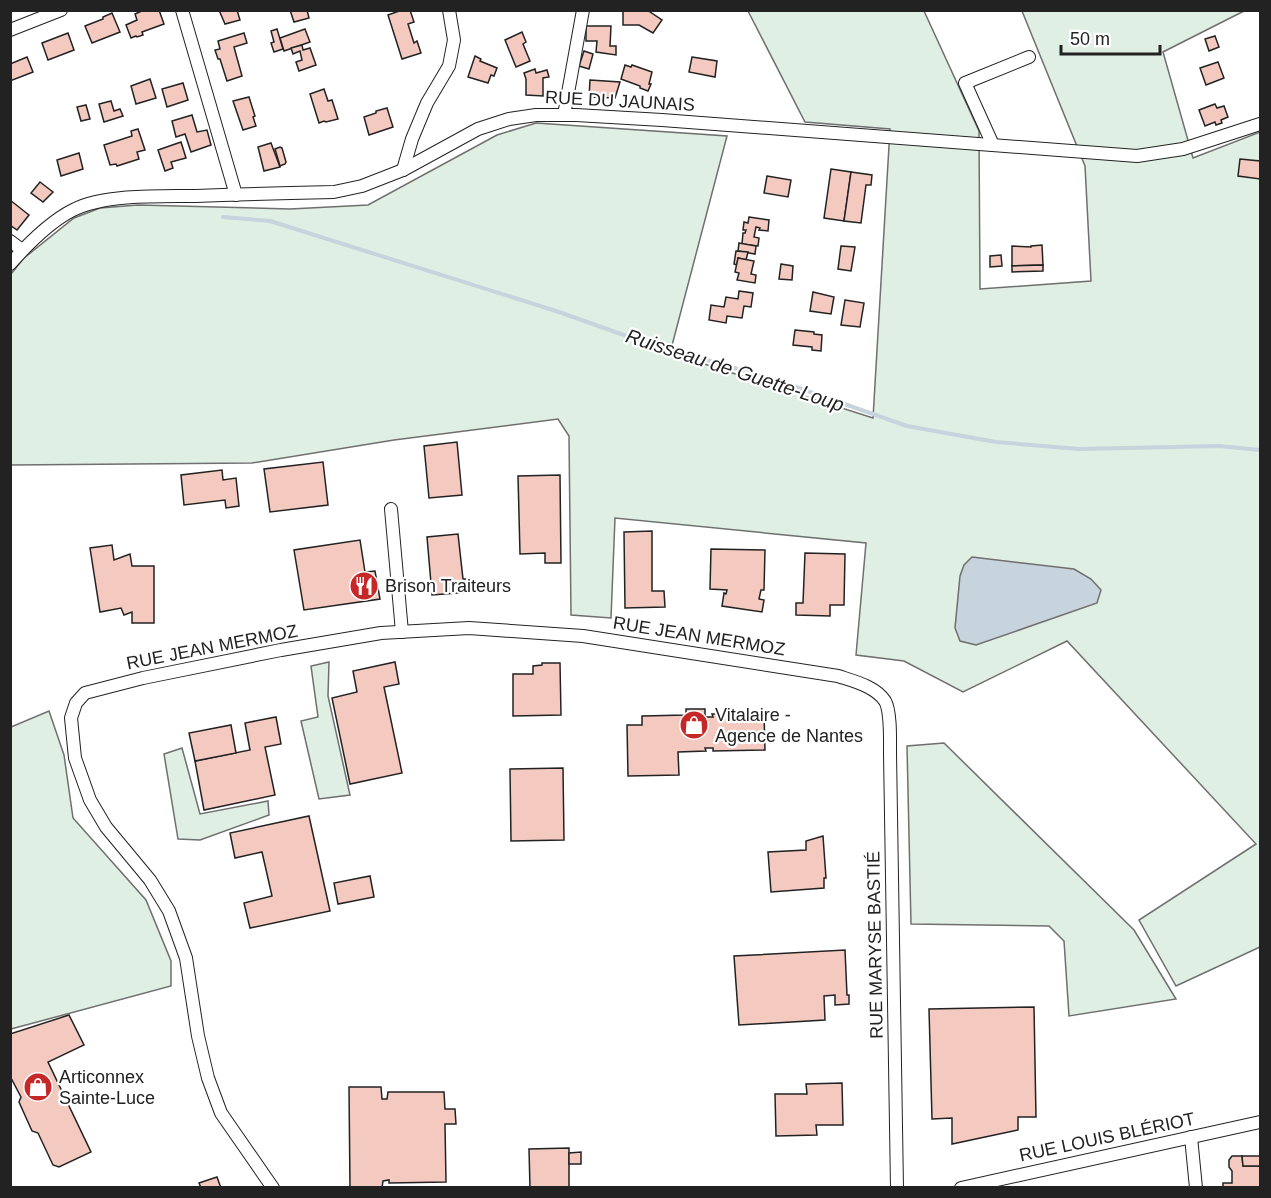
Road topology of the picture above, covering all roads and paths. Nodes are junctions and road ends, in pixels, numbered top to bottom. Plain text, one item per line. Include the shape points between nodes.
1 (61, 10) edge
2 (182, 10) edge
3 (449, 10) edge
4 (584, 10) edge
5 (10, 30) edge
6 (1029, 57) dead end
7 (564, 115) junction
8 (1260, 124) edge
9 (993, 145) junction
10 (403, 170) junction
11 (236, 195) junction
12 (10, 241) edge
13 (22, 250) junction
14 (10, 264) edge
15 (391, 509) dead end
16 (402, 632) junction
17 (886, 702) joint
18 (1260, 1122) edge
19 (1191, 1137) junction
20 (273, 1188) edge
21 (897, 1188) edge
22 (961, 1188) edge
23 (1196, 1188) edge

1 - 5 street
2 - 11 street
3 - 10 street via 454,39 449,66 427,104
4 - 7 street
6 - 9 street via 965,83
7 - 9 street, RUE DU JAUNAIS
7 - 10 street, RUE DU JAUNAIS via 509,119 478,129
8 - 9 street, RUE DU JAUNAIS via 1184,149 1137,156
10 - 11 street, RUE DU JAUNAIS via 334,192
11 - 13 street, RUE DU JAUNAIS via 147,197 89,204 72,210
12 - 13 street
13 - 14 street, RUE DU JAUNAIS
15 - 16 street
16 - 17 street, RUE JEAN MERMOZ via 469,628 583,636 838,676 875,691
16 - 20 street, RUE JEAN MERMOZ via 292,648 85,693 71,718 75,758 90,800 169,911 186,958 208,1078 222,1113
17 - 21 street, RUE MARYSE BASTIÉ
18 - 19 street, RUE LOUIS BLÉRIOT
19 - 22 street, RUE LOUIS BLÉRIOT
19 - 23 street

